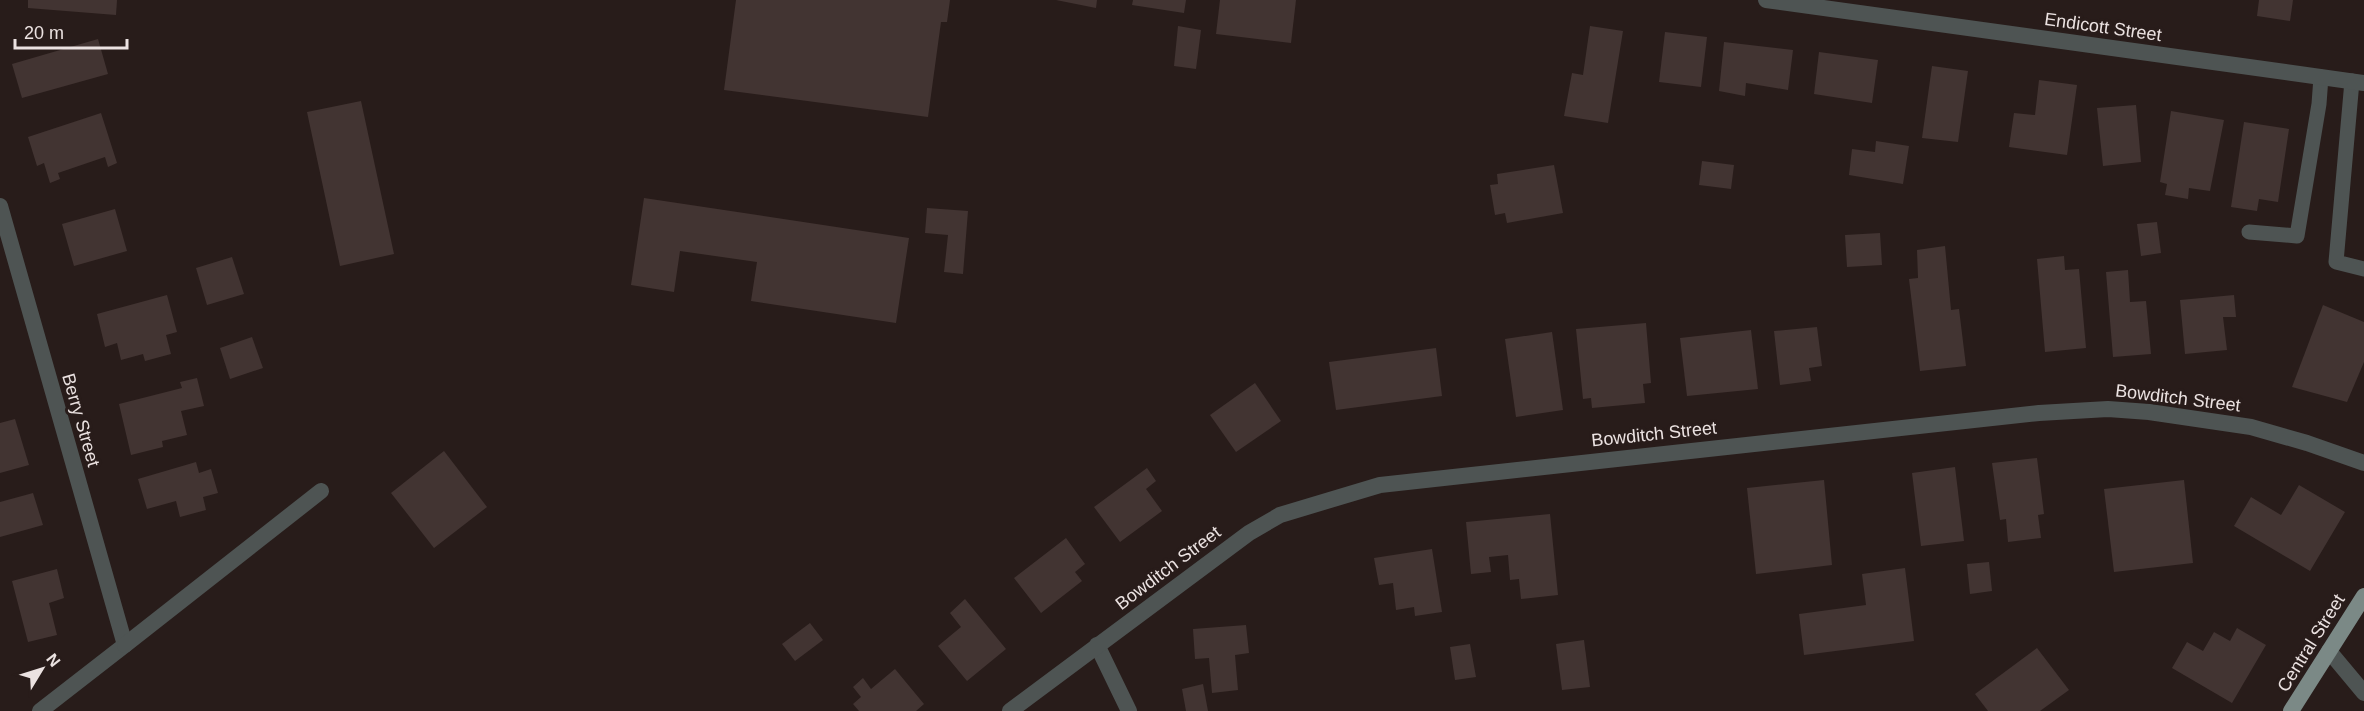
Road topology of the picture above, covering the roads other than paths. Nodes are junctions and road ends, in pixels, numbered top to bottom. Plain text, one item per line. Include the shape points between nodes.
1 (1766, 0) edge
2 (2320, 77) junction
3 (2358, 82) edge
4 (0, 206) edge
5 (2249, 231) dead end
6 (2364, 269) edge
7 (2364, 463) edge
8 (321, 491) dead end
9 (2364, 596) edge
10 (125, 645) junction
11 (1097, 645) junction
12 (2329, 651) junction
13 (2364, 693) edge
14 (40, 711) edge
15 (1010, 711) edge
16 (1129, 711) edge
17 (2291, 711) edge

1 - 2 street, Endicott Street
2 - 3 street, Endicott Street
2 - 5 lane via 2319,105 2297,236
3 - 6 lane via 2336,262
4 - 10 street, Berry Street
7 - 11 street, Bowditch Street via 2251,427 2108,409 2039,413 1380,485 1280,514 1216,556
8 - 10 street
9 - 12 main road, Central Street
10 - 14 street
11 - 15 street, Bowditch Street
11 - 16 street
12 - 13 street
12 - 17 main road, Central Street

